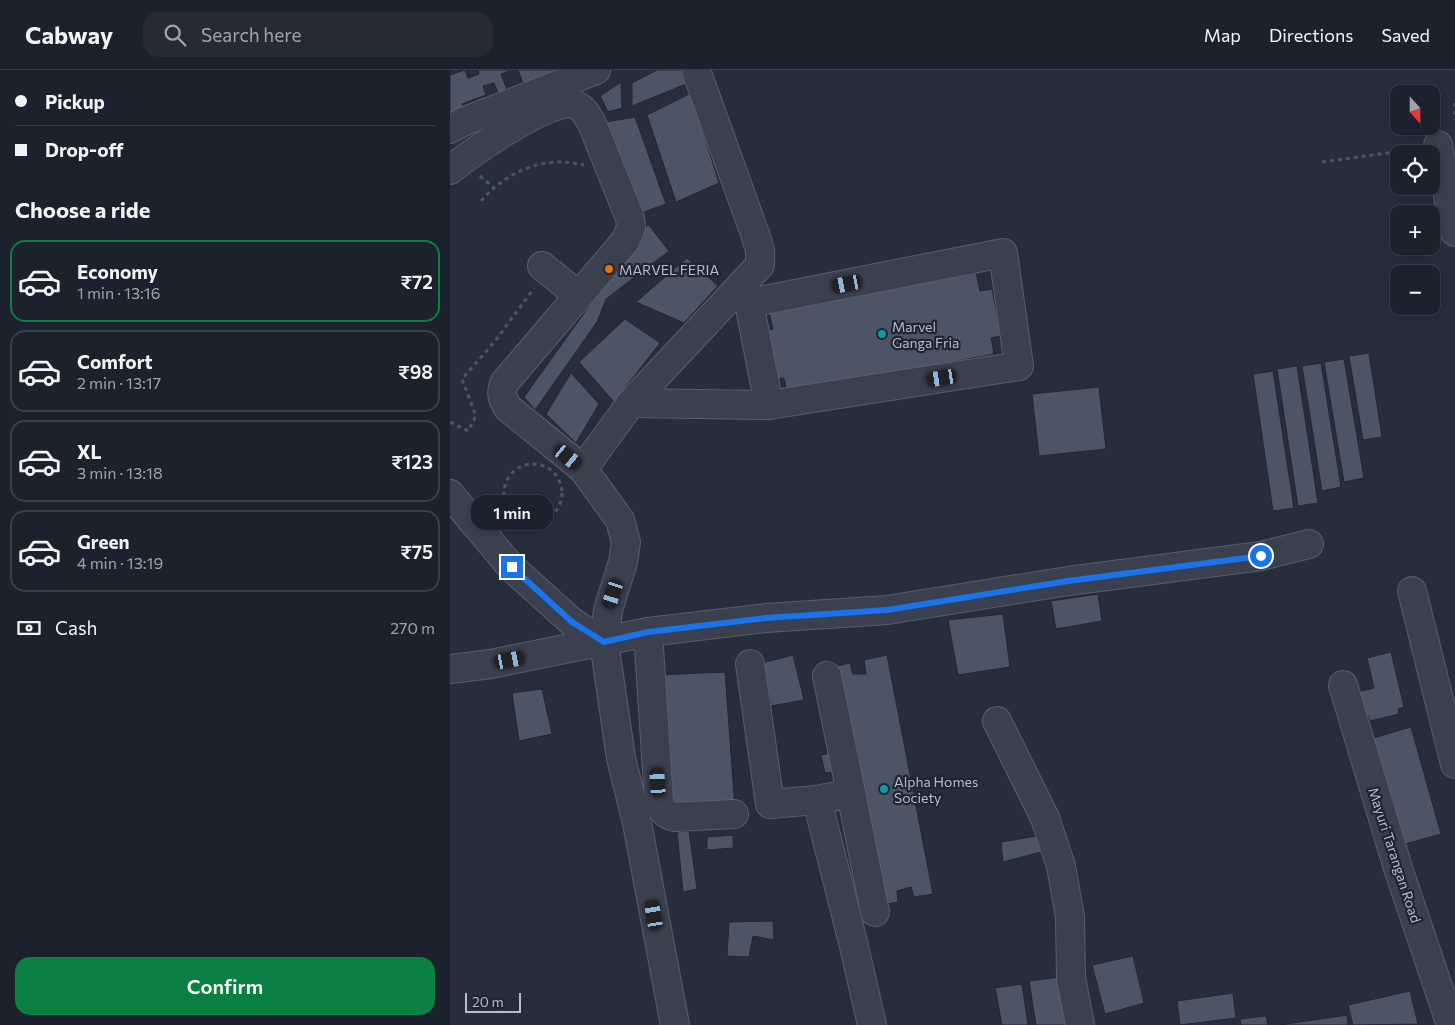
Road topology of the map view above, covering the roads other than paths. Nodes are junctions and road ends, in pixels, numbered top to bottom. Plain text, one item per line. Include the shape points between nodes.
1 (596, 70) edge
2 (696, 70) edge
3 (450, 129) edge
4 (1440, 155) edge
5 (450, 170) edge
6 (1455, 232) edge
7 (542, 266) road end
8 (578, 295) junction
9 (630, 403) junction
10 (769, 405) junction
11 (583, 469) junction
12 (454, 508) edge
13 (1309, 544) dead end
14 (1412, 591) dead end
15 (648, 632) junction
16 (604, 642) junction
17 (456, 661) edge
18 (750, 664) dead end
19 (827, 676) dead end
20 (1343, 685) dead end
21 (997, 721) dead end
22 (1455, 764) edge
23 (851, 793) junction
24 (817, 800) junction
25 (734, 814) dead end
26 (875, 912) dead end
27 (675, 1025) edge
28 (872, 1025) edge
29 (1080, 1025) edge
30 (1450, 1025) edge

1 - 3 street
2 - 9 street via 755,234 760,266
4 - 6 street
5 - 8 street via 537,113 556,105 573,104 586,112 631,227 626,240
7 - 8 street
8 - 11 street via 501,391 508,408
9 - 10 street
9 - 11 street
10 - 10 street via 1019,366 1003,254 749,303
11 - 16 street via 620,520 626,542 608,610
12 - 16 street via 572,622
13 - 15 street via 1261,556 1068,581 887,610 766,618
14 - 22 street
15 - 16 street
15 - 25 street via 662,810 674,817
16 - 17 street via 491,664
16 - 27 street via 620,758 637,823
18 - 24 street via 770,804
19 - 23 street
20 - 30 street, Mayuri Tarangan Road
21 - 29 street via 1045,818 1061,866 1070,917 1071,978
23 - 24 street
23 - 26 street
24 - 28 street

